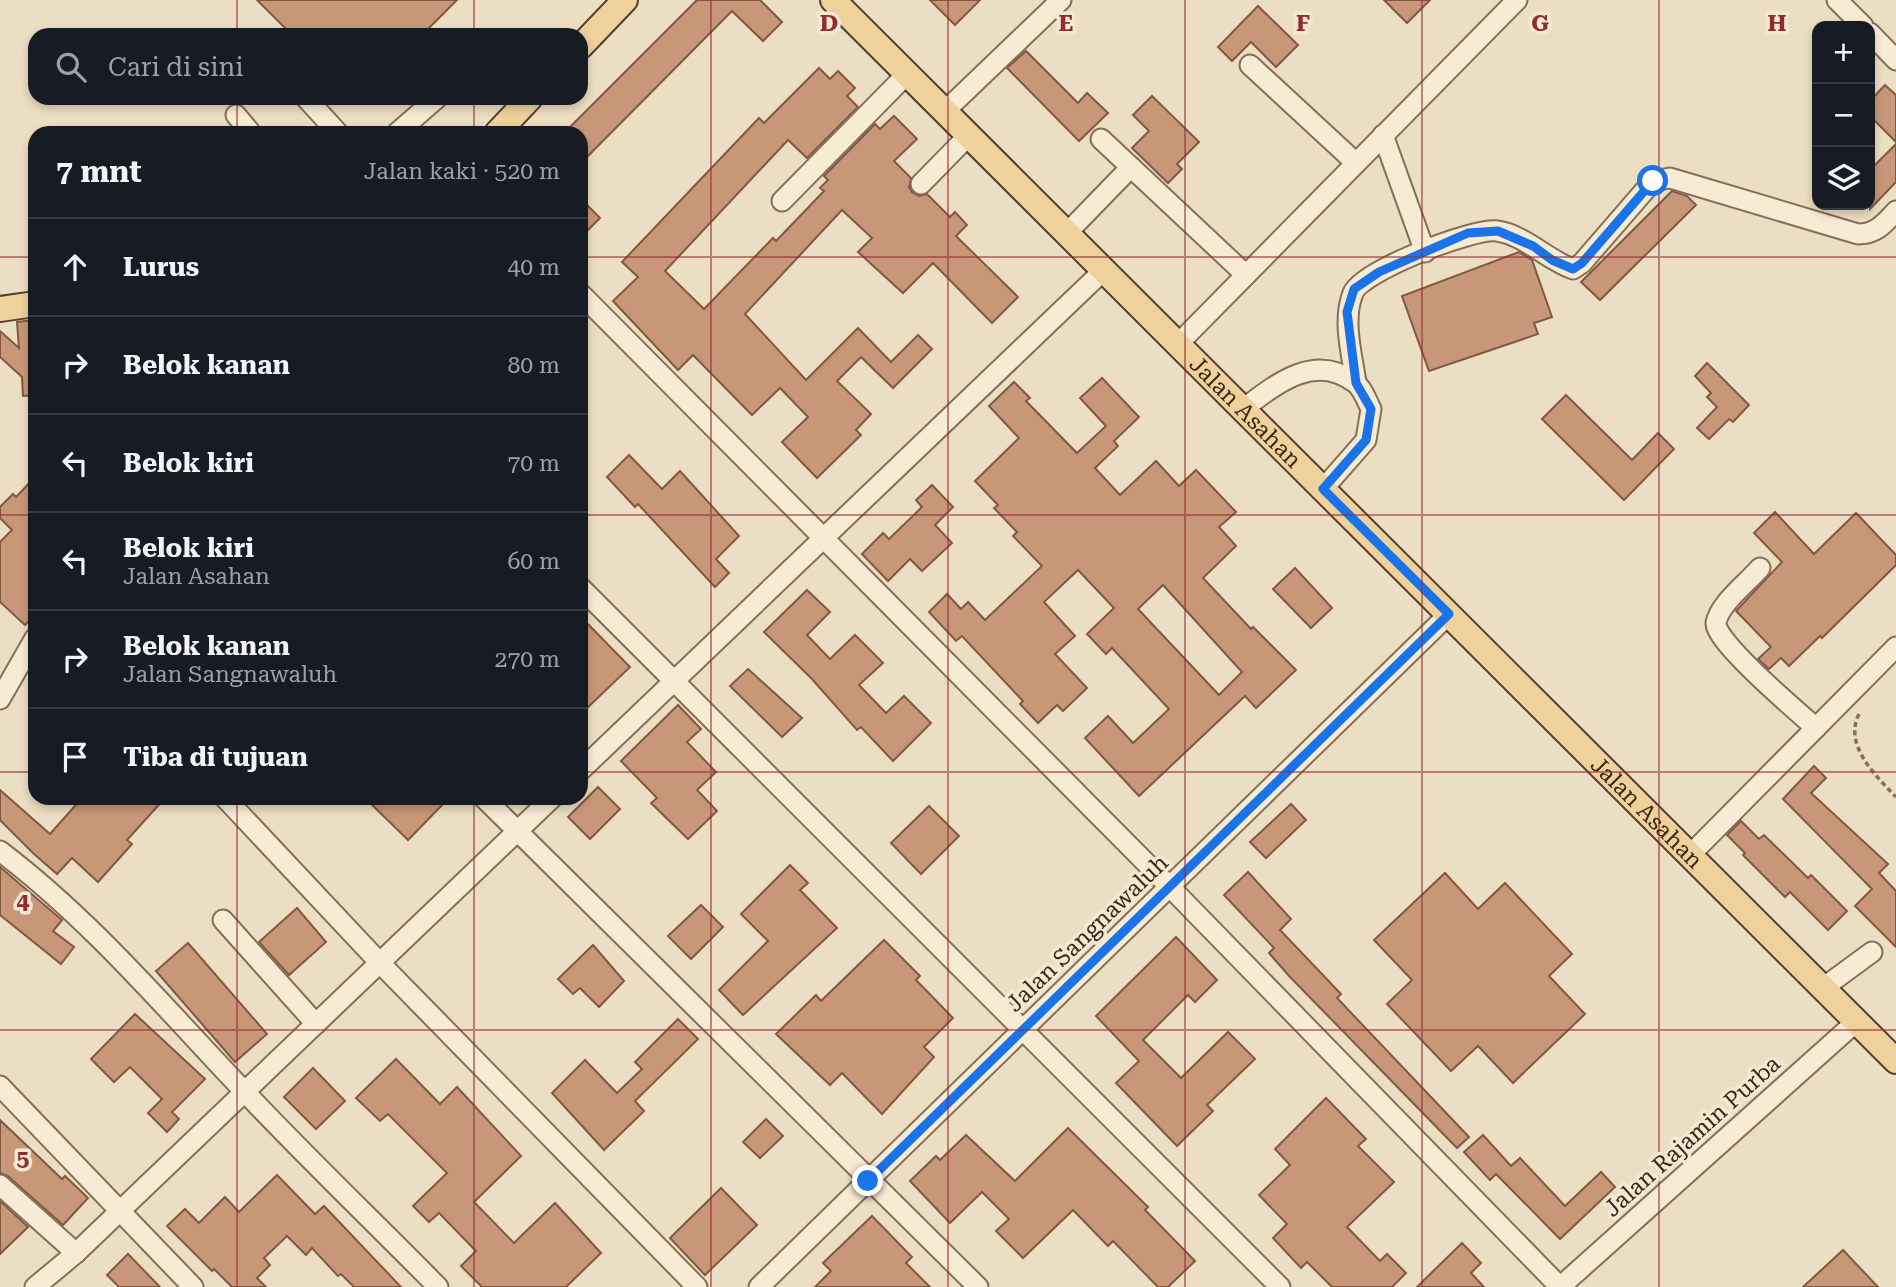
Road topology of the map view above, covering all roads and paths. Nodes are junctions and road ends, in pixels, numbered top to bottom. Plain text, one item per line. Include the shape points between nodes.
1 (625, 0) edge
2 (833, 0) edge
3 (1061, 0) edge
4 (1517, 0) edge
5 (1837, 0) edge
6 (1858, 21) edge
7 (1875, 38) edge
8 (588, 39) edge
9 (1896, 60) edge
10 (1250, 65) dead end
11 (907, 74) junction
12 (312, 105) edge
13 (429, 105) edge
14 (523, 105) edge
15 (945, 111) junction
16 (236, 115) dead end
17 (245, 126) edge
18 (332, 126) edge
19 (405, 126) edge
20 (504, 126) edge
21 (969, 135) junction
22 (1383, 135) junction
23 (1101, 139) dead end
24 (1356, 163) junction
25 (1131, 167) junction
26 (921, 184) dead end
27 (782, 201) dead end
28 (1896, 211) edge
29 (1067, 233) junction
30 (1425, 252) junction
31 (1104, 270) junction
32 (1246, 275) junction
33 (588, 301) edge
34 (28, 305) edge
35 (0, 309) edge
36 (1178, 344) junction
37 (1356, 383) junction
38 (1243, 409) junction
39 (1323, 489) junction
40 (823, 538) junction
41 (1760, 568) dead end
42 (588, 595) edge
43 (1449, 614) junction
44 (1896, 647) edge
45 (28, 650) edge
46 (674, 681) junction
47 (0, 699) edge
48 (1860, 712) dead end
49 (1816, 728) junction
50 (588, 763) edge
51 (1896, 797) edge
52 (232, 805) edge
53 (491, 805) edge
54 (545, 805) edge
55 (517, 831) junction
56 (0, 851) edge
57 (1690, 855) junction
58 (1170, 887) junction
59 (223, 920) dead end
60 (1872, 953) dead end
61 (380, 963) junction
62 (1823, 988) junction
63 (1857, 1021) junction
64 (316, 1024) junction
65 (1024, 1029) junction
66 (1895, 1059) edge
67 (0, 1086) edge
68 (245, 1092) junction
69 (868, 1181) junction
70 (0, 1185) edge
71 (119, 1212) junction
72 (76, 1253) junction
73 (35, 1287) edge
74 (193, 1287) edge
75 (438, 1287) edge
76 (698, 1287) edge
77 (759, 1287) edge
78 (978, 1287) edge
79 (1280, 1287) edge
80 (1560, 1287) edge

1 - 8 main road
2 - 11 main road, Jalan Asahan
3 - 15 street
4 - 22 street
5 - 6 street
7 - 9 street
10 - 24 street
11 - 15 main road, Jalan Asahan
11 - 27 street
12 - 18 street
13 - 19 street
14 - 20 main road
15 - 21 main road, Jalan Asahan
16 - 17 street
21 - 26 street
21 - 29 main road, Jalan Asahan
22 - 24 street
22 - 30 street
23 - 25 street
24 - 32 street
25 - 29 street
25 - 32 street
28 - 30 street via 1880,228 1858,234 1670,178 1653,181 1573,269 1498,231 1468,233
29 - 31 main road, Jalan Asahan
30 - 37 street via 1379,272 1354,289 1347,312
31 - 36 main road, Jalan Asahan
31 - 40 street
32 - 36 street
33 - 40 street
34 - 35 main road
36 - 38 main road, Jalan Asahan
37 - 38 street via 1327,369 1290,375
37 - 39 street via 1371,409 1366,440
38 - 39 main road, Jalan Asahan
39 - 43 main road, Jalan Asahan
40 - 46 street
40 - 58 street
41 - 49 street via 1722,610 1717,632
42 - 46 street
43 - 57 main road, Jalan Asahan
43 - 58 street, Jalan Sangnawaluh
44 - 49 street
45 - 47 street
46 - 50 street
46 - 65 street
48 - 51 path via 1854,723 1858,748
49 - 57 street
52 - 61 street
53 - 55 street
54 - 55 street
55 - 61 street
55 - 69 street
56 - 68 street via 99,935
57 - 62 main road, Jalan Asahan
58 - 65 street, Jalan Sangnawaluh
58 - 80 street
59 - 64 street
60 - 62 street
61 - 64 street
61 - 76 street
62 - 63 main road, Jalan Asahan
63 - 66 main road, Jalan Asahan
63 - 80 street, Jalan Rajamin Purba
64 - 68 street
65 - 69 street, Jalan Sangnawaluh
65 - 79 street
67 - 71 street
68 - 71 street
68 - 75 street
69 - 77 street, Jalan Sangnawaluh
69 - 78 street
70 - 72 street
71 - 72 street
71 - 74 street
72 - 73 street

